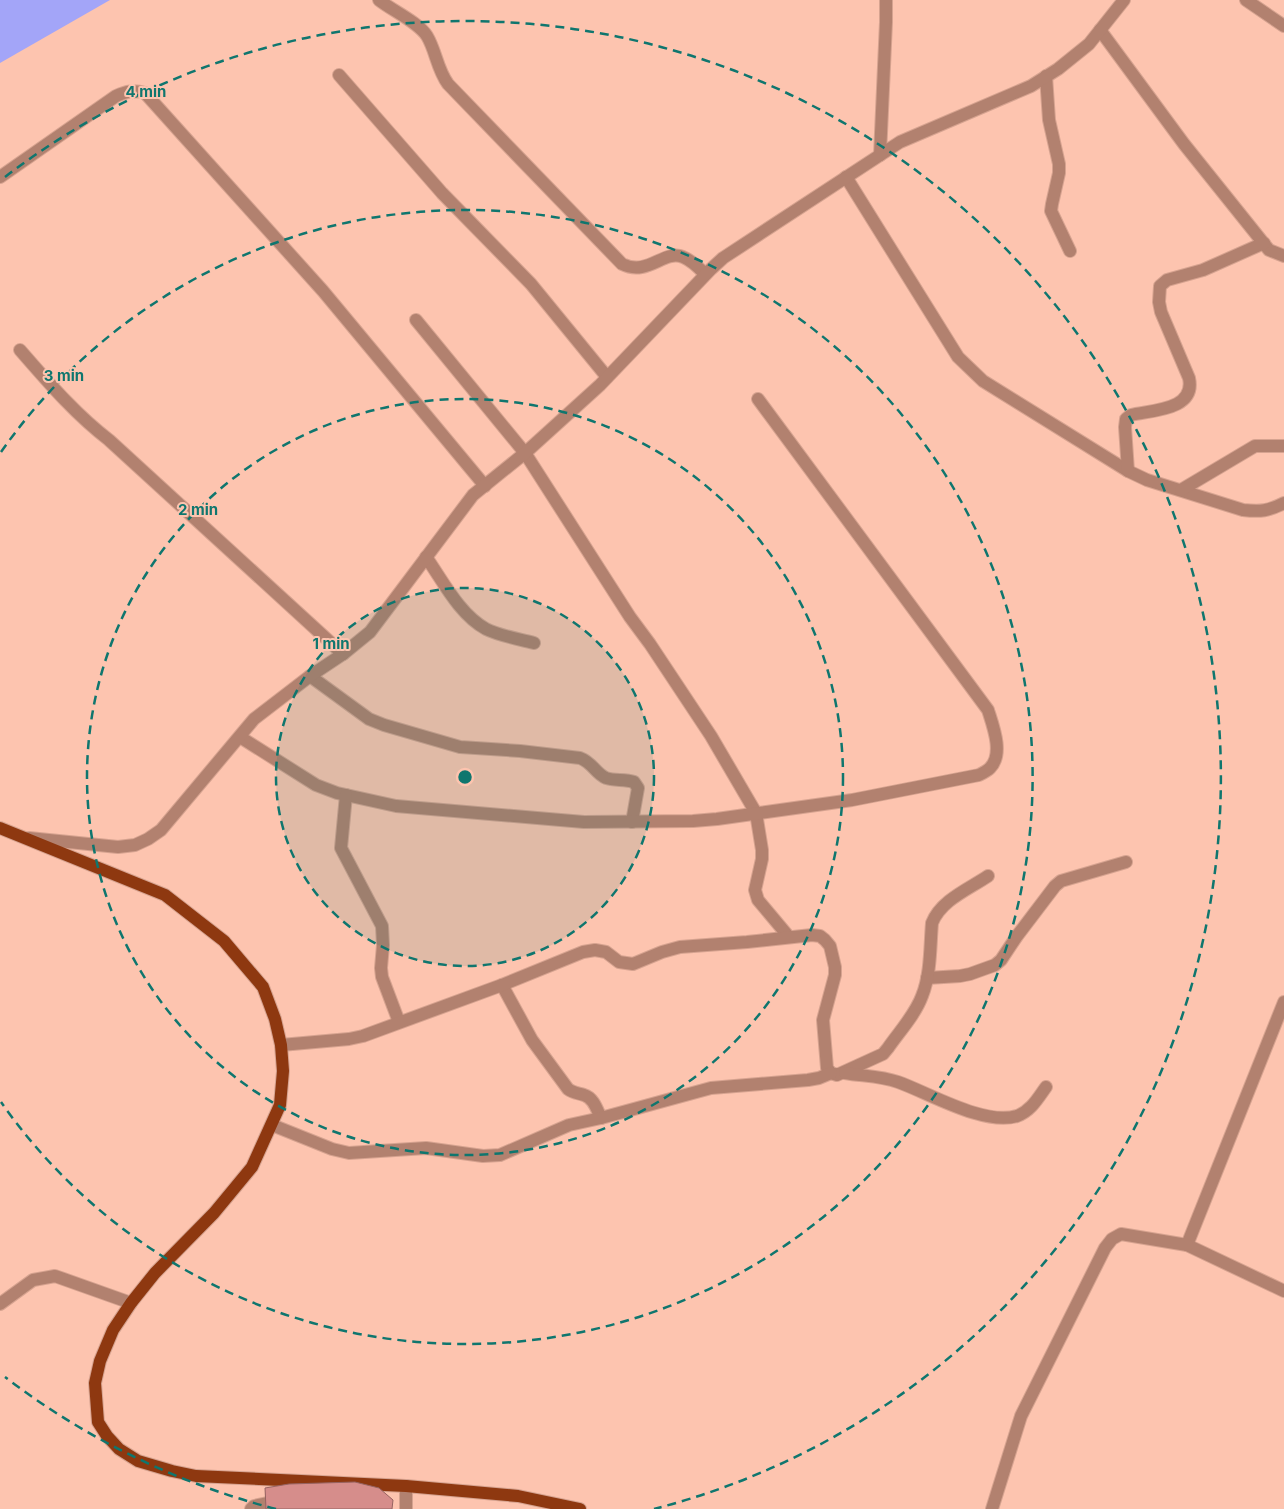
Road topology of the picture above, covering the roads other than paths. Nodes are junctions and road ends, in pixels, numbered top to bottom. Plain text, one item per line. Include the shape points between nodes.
1 (379, 0) edge
2 (886, 0) edge
3 (1124, 0) edge
4 (1246, 0) edge
5 (1284, 26) edge
6 (1100, 30) junction
7 (339, 75) dead end
8 (1046, 76) junction
9 (880, 155) junction
10 (0, 176) edge
11 (846, 177) junction
12 (1264, 243) junction
13 (1070, 251) dead end
14 (1284, 256) edge
15 (705, 274) junction
16 (416, 320) dead end
17 (20, 350) dead end
18 (607, 377) junction
19 (758, 399) dead end
20 (1284, 446) edge
21 (525, 453) junction
22 (1128, 471) junction
23 (485, 486) junction
24 (1181, 490) junction
25 (1284, 503) edge
26 (426, 557) junction
27 (534, 643) dead end
28 (343, 654) junction
29 (310, 676) junction
30 (240, 737) junction
31 (346, 795) junction
32 (756, 813) junction
33 (632, 822) junction
34 (0, 828) edge
35 (24, 838) junction
36 (1126, 862) dead end
37 (988, 876) dead end
38 (789, 937) junction
39 (927, 978) junction
40 (502, 985) junction
41 (1284, 1002) edge
42 (399, 1022) junction
43 (281, 1044) junction
44 (832, 1073) junction
45 (845, 1073) junction
46 (1046, 1087) dead end
47 (601, 1118) junction
48 (272, 1125) junction
49 (1187, 1245) junction
50 (1284, 1291) edge
51 (131, 1303) junction
52 (0, 1304) edge
53 (358, 1485) junction
54 (406, 1486) junction
55 (310, 1494) edge
56 (291, 1498) edge
57 (251, 1509) edge
58 (406, 1509) edge
59 (580, 1509) edge
60 (992, 1509) edge

1 - 15 street via 422,30 448,84 622,264 640,269 678,255 686,257
2 - 9 street
3 - 6 street
4 - 5 street
6 - 8 street via 1089,44
6 - 12 street via 1184,144
7 - 18 street via 442,193 531,284
8 - 9 street via 1031,86 900,142
8 - 13 street via 1049,120 1060,164 1051,211
9 - 11 street
10 - 23 street via 116,96 135,90 145,94 323,290
11 - 15 street via 723,258
11 - 22 street via 958,357 983,381
12 - 14 street via 1269,250
12 - 22 street via 1203,270 1167,280 1160,286 1159,302 1191,387 1179,404 1126,419
15 - 18 street
16 - 21 street
17 - 28 street via 88,424
18 - 21 street
19 - 32 street via 988,710 996,754 991,768 980,775 852,800
20 - 24 street via 1256,446
21 - 23 street
21 - 32 street via 710,736
22 - 24 street
23 - 26 street via 473,495
24 - 25 street via 1243,510 1270,510
26 - 27 street via 462,608 484,628
26 - 28 street via 370,632
28 - 29 street
29 - 30 street via 254,719
29 - 33 street via 369,719 384,725 460,747 520,751 588,761 606,778 634,782 638,788
30 - 31 street via 316,785
30 - 35 street via 161,830 148,839 118,847
31 - 33 street via 420,809 584,822
31 - 42 street via 342,848 382,926 380,968
32 - 33 street via 709,820
32 - 38 street via 762,850 756,890 758,900
34 - 35 main road
35 - 43 main road via 165,895 224,941 263,988
36 - 39 street via 1061,881 995,965 960,976
37 - 39 street via 943,906 935,915
38 - 40 street via 680,947 633,964 619,962 606,952 583,952
38 - 44 street via 820,936 830,946 835,975 823,1020 827,1068
39 - 45 street via 919,1003 883,1054
40 - 42 street
40 - 47 street via 532,1040 568,1089 591,1099
41 - 49 street
42 - 43 street via 349,1039
43 - 48 main road via 280,1106
44 - 45 street
44 - 47 street via 808,1080 716,1087
45 - 46 street via 896,1081 971,1112 999,1118 1026,1112
47 - 48 street via 560,1128 500,1155 483,1156 426,1148 348,1153
48 - 51 main road via 252,1167 233,1191
49 - 50 street
49 - 60 street via 1121,1234 1105,1248 1021,1416
51 - 52 street via 55,1276 33,1280
51 - 53 main road via 113,1330 100,1361 96,1383 98,1422 119,1449 138,1461 196,1476
53 - 54 main road
53 - 55 street
54 - 58 street
54 - 59 main road via 518,1496
56 - 57 street

